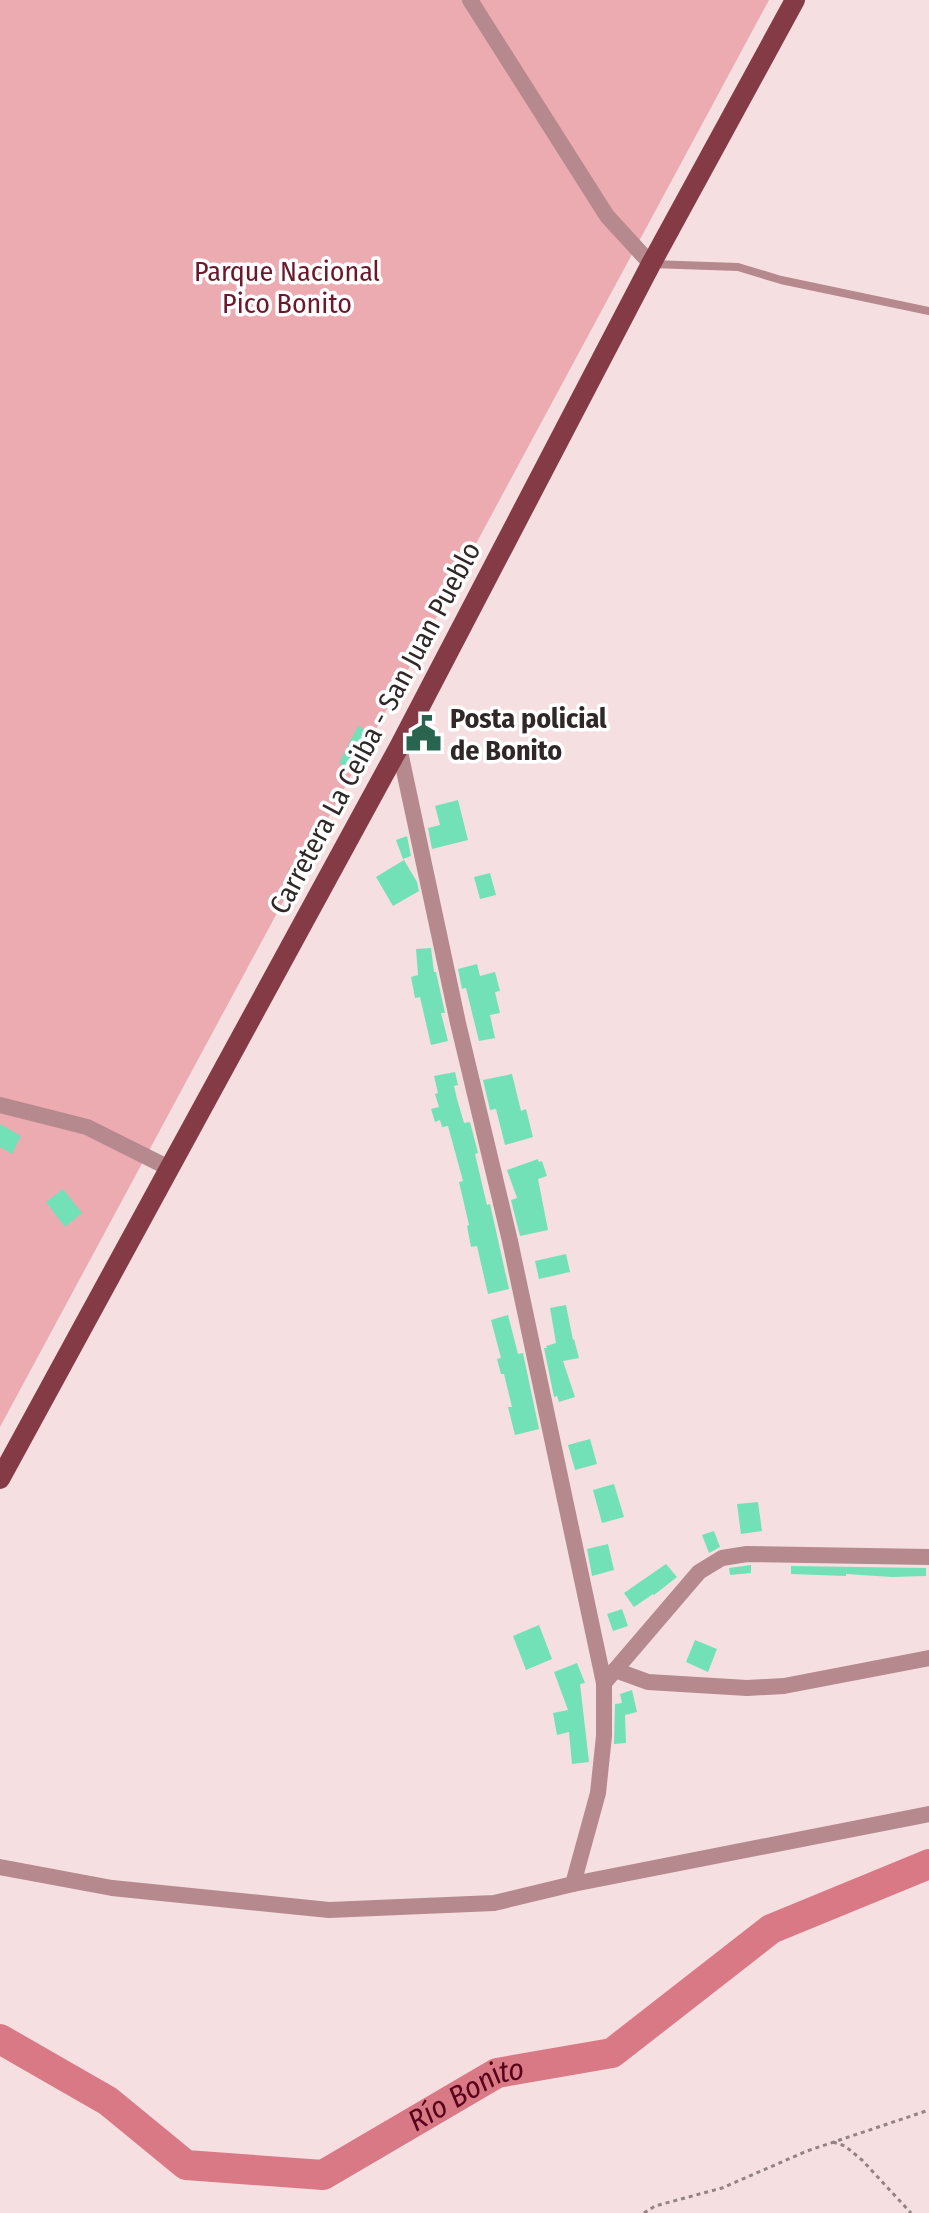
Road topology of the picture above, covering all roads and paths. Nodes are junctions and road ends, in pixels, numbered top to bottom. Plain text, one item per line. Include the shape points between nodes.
1 (470, 0) edge
2 (795, 0) edge
3 (651, 264) junction
4 (929, 311) edge
5 (399, 747) junction
6 (0, 1105) edge
7 (169, 1168) junction
8 (0, 1479) edge
9 (929, 1557) edge
10 (929, 1658) edge
11 (609, 1676) junction
12 (929, 1814) edge
13 (0, 1867) edge
14 (573, 1884) junction
15 (929, 2110) edge
16 (833, 2142) junction
17 (644, 2213) edge
18 (911, 2213) edge

1 - 3 street via 607,216
2 - 3 main road, Carretera La Ceiba - San Juan Pueblo
3 - 4 lane via 738,267
3 - 5 main road, Carretera La Ceiba - San Juan Pueblo
5 - 7 main road, Carretera La Ceiba - San Juan Pueblo
5 - 11 street
6 - 7 street via 87,1127
7 - 8 main road, Carretera La Ceiba - San Juan Pueblo
9 - 11 street via 722,1558 699,1572
10 - 11 street via 784,1686 747,1688
11 - 14 street via 598,1793
12 - 14 street
13 - 14 street via 112,1888 329,1910 494,1903
15 - 16 path
16 - 17 path via 722,2188
16 - 18 path via 862,2160

